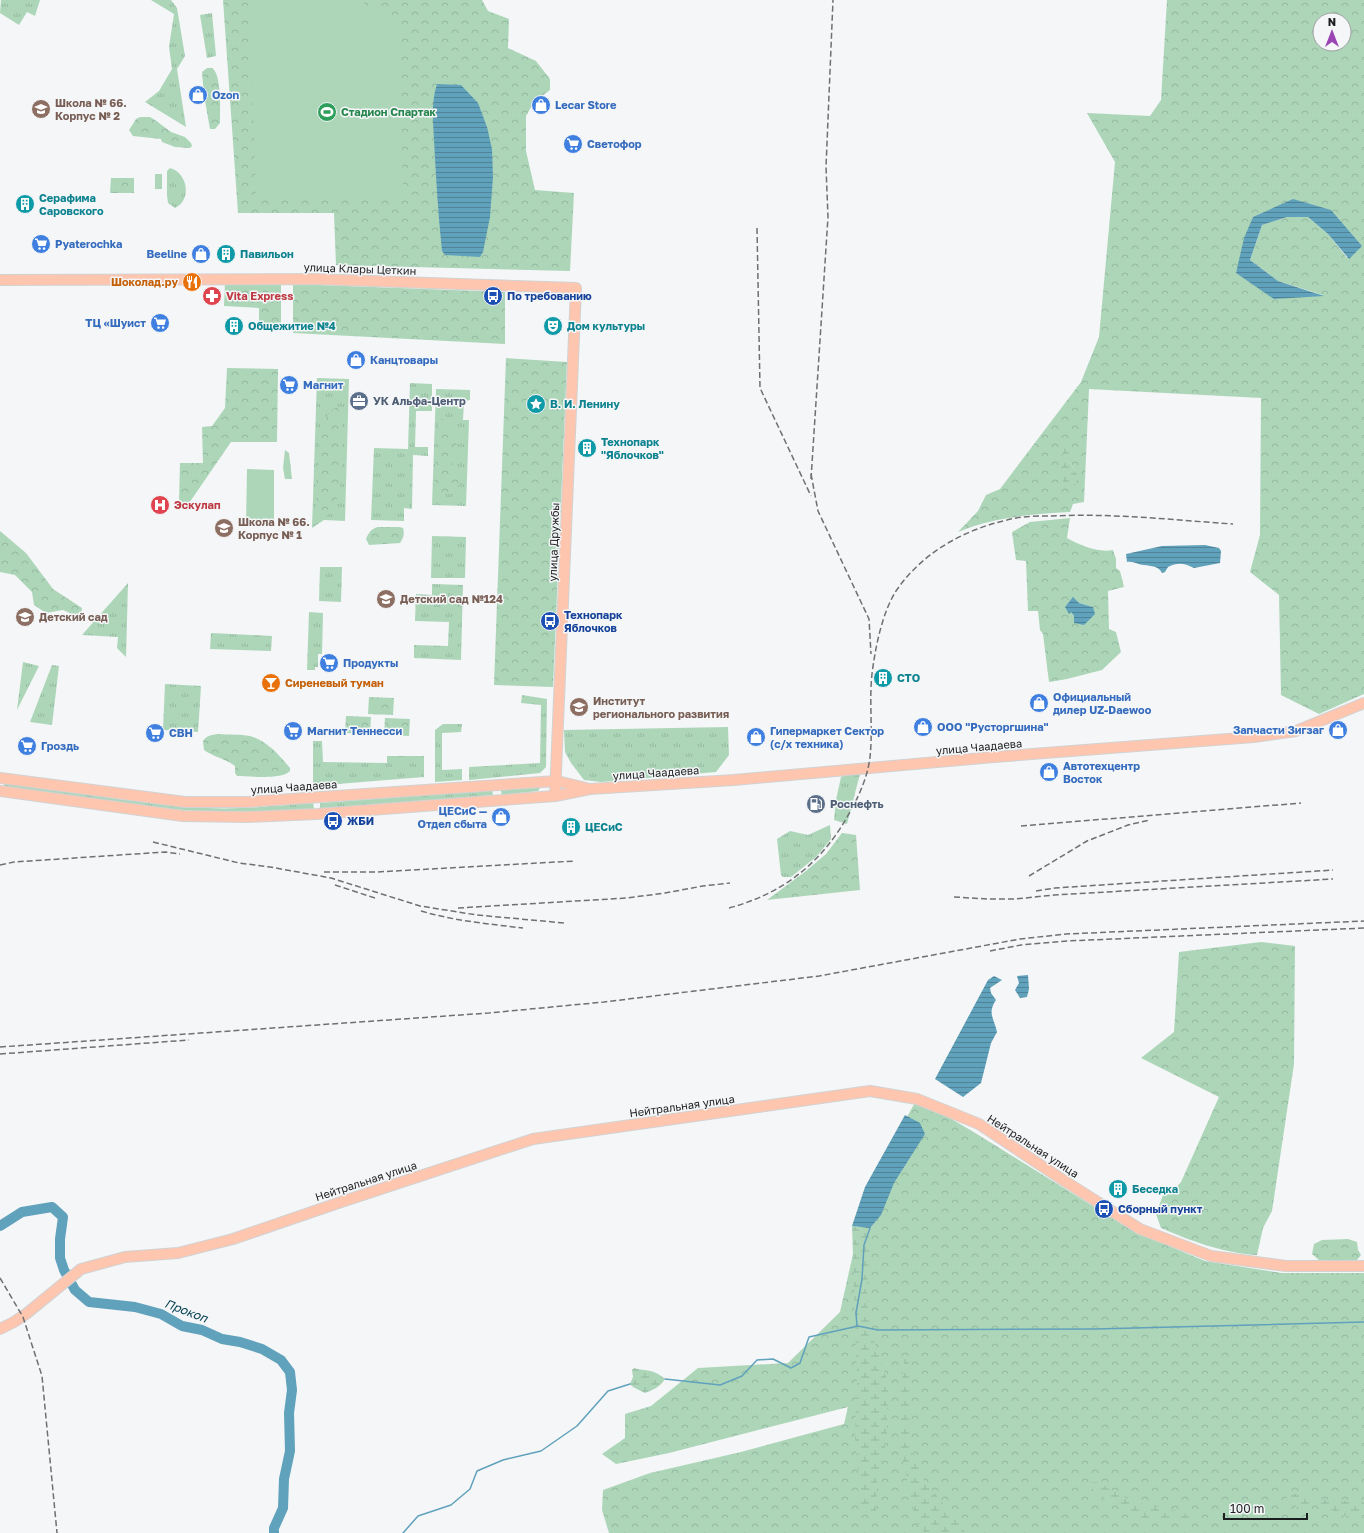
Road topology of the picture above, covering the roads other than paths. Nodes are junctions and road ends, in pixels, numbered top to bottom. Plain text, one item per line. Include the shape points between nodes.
1 (0, 280) edge
2 (576, 288) joint
3 (1364, 703) edge
4 (0, 778) edge
5 (557, 781) junction
6 (590, 789) junction
7 (0, 792) edge
8 (555, 796) junction
9 (1364, 1266) edge
10 (0, 1329) edge

1 - 2 main road, улица Клары Цеткин via 313,279
2 - 5 main road, улица Дружбы
3 - 6 main road, улица Чаадаева via 1296,731 1254,737 734,780
4 - 5 main road, улица Чаадаева via 193,802 248,802
5 - 6 main road, улица Чаадаева
5 - 8 main road, улица Дружбы
6 - 8 main road, улица Чаадаева
7 - 8 main road, улица Чаадаева via 183,816 247,817
9 - 10 main road, Нейтральная улица via 1286,1266 1211,1256 1140,1229 979,1124 918,1099 870,1092 533,1139 233,1239 178,1253 125,1257 81,1269 26,1314

